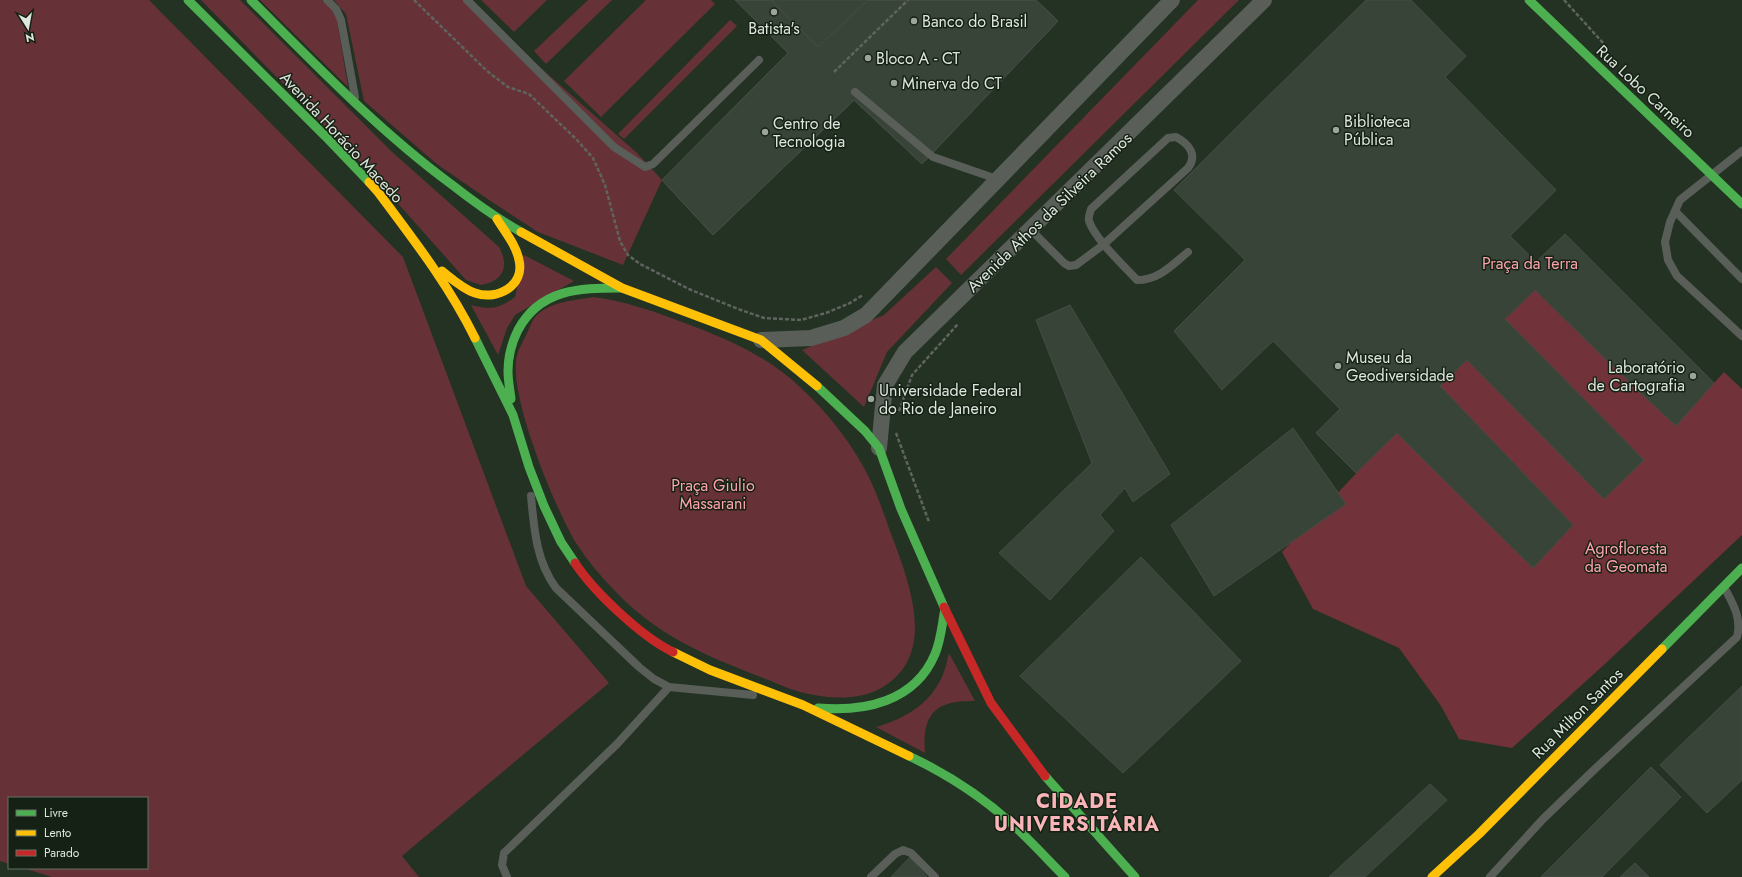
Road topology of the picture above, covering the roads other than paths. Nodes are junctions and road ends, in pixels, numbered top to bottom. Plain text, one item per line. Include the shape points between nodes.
1 (188, 0) edge
2 (251, 0) edge
3 (327, 0) edge
4 (467, 0) edge
5 (1172, 0) edge
6 (1264, 0) edge
7 (1529, 0) edge
8 (759, 60) dead end
9 (855, 92) dead end
10 (357, 106) junction
11 (1742, 151) edge
12 (1713, 174) junction
13 (997, 179) junction
14 (1742, 204) edge
15 (1675, 211) junction
16 (496, 218) junction
17 (1031, 230) junction
18 (1103, 245) junction
19 (1188, 252) dead end
20 (431, 263) junction
21 (1742, 279) edge
22 (622, 288) junction
23 (1742, 336) edge
24 (760, 340) junction
25 (513, 415) junction
26 (879, 448) junction
27 (529, 467) junction
28 (1742, 568) edge
29 (1724, 586) junction
30 (945, 609) junction
31 (669, 687) junction
32 (786, 699) junction
33 (803, 705) junction
34 (507, 877) edge
35 (871, 877) edge
36 (935, 877) edge
37 (1065, 877) edge
38 (1135, 877) edge
39 (1432, 877) edge
40 (1490, 877) edge

1 - 20 street, Avenida Horácio Macedo via 378,192
2 - 10 street, Avenida Horácio Macedo
3 - 10 lane via 336,9 341,20
4 - 8 lane via 614,147 645,167 653,164
5 - 13 street
6 - 17 street, Avenida Athos da Silveira Ramos
7 - 12 street, Rua Lobo Carneiro
9 - 13 lane via 933,157
10 - 16 street, Avenida Horácio Macedo via 416,158
11 - 12 lane
12 - 14 street, Rua Lobo Carneiro
12 - 15 lane via 1680,200
13 - 24 street via 866,315 844,328 811,338
15 - 21 lane
15 - 23 lane via 1665,242 1668,260 1677,276
16 - 20 street via 511,242 520,266 519,277 512,287 500,294 476,294
16 - 22 street, Avenida Horácio Macedo
17 - 18 lane via 1069,266 1076,265
17 - 26 street, Avenida Athos da Silveira Ramos via 929,327 901,358 885,385
18 - 18 lane via 1193,162 1194,155 1181,140 1176,137 1168,138 1091,209 1089,222
18 - 19 lane via 1137,280 1148,280 1158,276
20 - 25 street, Avenida Horácio Macedo via 461,310
22 - 24 street
22 - 25 street via 588,288 565,292 540,303 524,319 512,340 508,370
24 - 26 street via 815,384
25 - 27 street
26 - 30 street via 901,509
27 - 31 lane via 536,537 549,578 556,588 639,667
27 - 32 street via 561,542 580,571 639,629 669,650 710,670
28 - 29 street, Rua Milton Santos
29 - 39 street, Rua Milton Santos via 1479,834
29 - 40 lane via 1741,620 1737,637 1543,819
30 - 33 street via 932,659 923,676 903,694 882,704 854,710
30 - 38 street via 991,704 1051,784
31 - 32 lane
31 - 34 lane via 617,744 504,853 502,865
32 - 33 street
33 - 37 street via 926,764 978,797 1011,823
35 - 36 lane via 895,854 903,850 911,853

